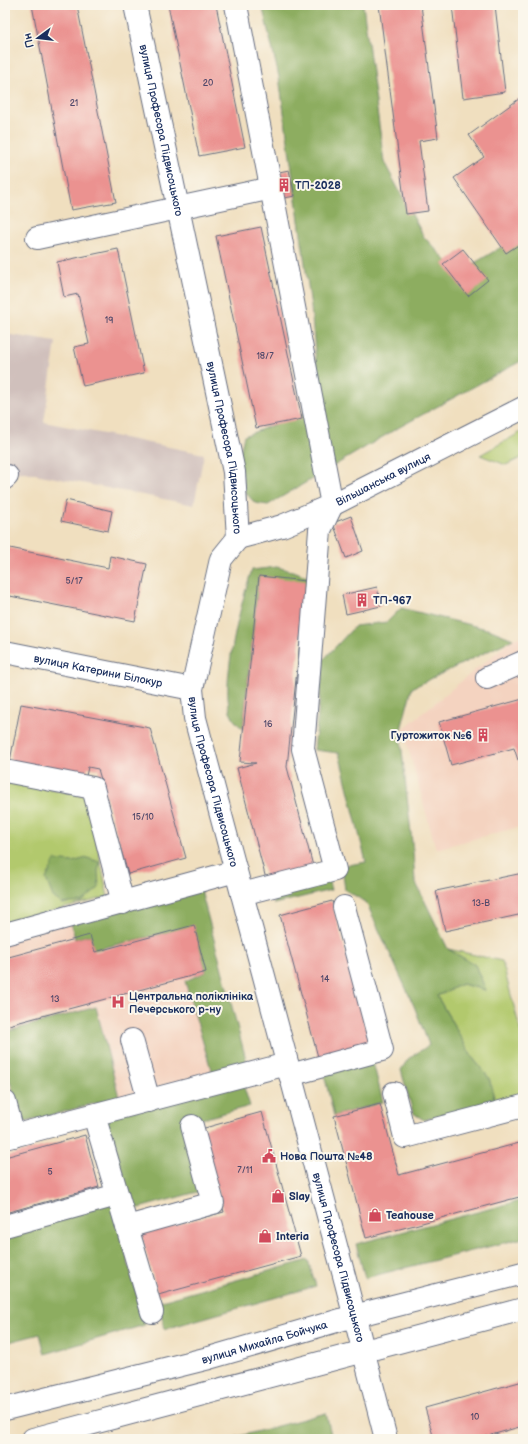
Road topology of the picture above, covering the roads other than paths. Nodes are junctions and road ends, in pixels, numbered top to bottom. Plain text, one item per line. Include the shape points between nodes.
1 (135, 5) edge
2 (236, 5) edge
3 (272, 188) junction
4 (178, 208) junction
5 (38, 238) dead end
6 (523, 408) edge
7 (332, 505) junction
8 (238, 538) junction
9 (5, 652) edge
10 (523, 662) edge
11 (486, 678) dead end
12 (192, 689) junction
13 (5, 771) edge
14 (236, 871) junction
15 (242, 894) junction
16 (123, 902) junction
17 (344, 907) dead end
18 (5, 934) edge
19 (132, 1040) dead end
20 (289, 1070) junction
21 (394, 1093) dead end
22 (149, 1101) junction
23 (5, 1102) edge
24 (523, 1106) edge
25 (94, 1115) junction
26 (192, 1126) dead end
27 (9, 1137) edge
28 (118, 1195) junction
29 (5, 1226) edge
30 (127, 1227) junction
31 (523, 1273) edge
32 (523, 1309) edge
33 (152, 1312) dead end
34 (354, 1316) junction
35 (363, 1352) junction
36 (5, 1409) edge
37 (43, 1438) edge
38 (386, 1439) edge

1 - 4 street, вулиця Професора Підвисоцького
2 - 3 street
3 - 4 street
3 - 7 street
4 - 5 street
4 - 8 street, вулиця Професора Підвисоцького via 234,472
6 - 7 street, Вільшанська вулиця
7 - 8 street, Вільшанська вулиця via 282,526
7 - 15 street via 320,530 303,749 335,870
8 - 12 street, вулиця Професора Підвисоцького via 221,559
9 - 12 street, вулиця Катерини Білокур
10 - 11 street
12 - 14 street, вулиця Професора Підвисоцького via 195,718
13 - 16 street via 93,788
14 - 15 street, вулиця Професора Підвисоцького
14 - 16 street
15 - 20 street, вулиця Професора Підвисоцького
16 - 18 street
17 - 20 street via 382,1050
19 - 22 street
20 - 22 street
20 - 34 street, вулиця Професора Підвисоцького
21 - 24 street via 404,1138
22 - 25 street
23 - 27 street
25 - 27 street
25 - 28 street
26 - 30 street via 213,1203
28 - 29 street
28 - 30 street
30 - 33 street
31 - 34 street, вулиця Михайла Бойчука
32 - 35 street
34 - 35 street, вулиця Професора Підвисоцького
34 - 36 street, вулиця Михайла Бойчука via 209,1358
35 - 37 street
35 - 38 street, вулиця Професора Підвисоцького

